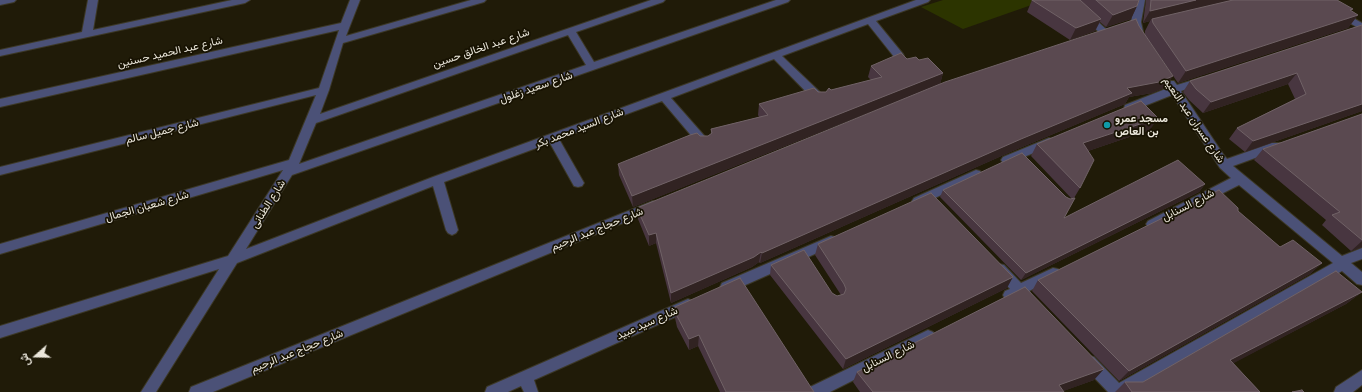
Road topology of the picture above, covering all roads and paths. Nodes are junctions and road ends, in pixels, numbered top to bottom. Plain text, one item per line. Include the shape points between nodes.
1 (11, 0) edge
2 (93, 0) edge
3 (244, 0) edge
4 (355, 0) edge
5 (481, 0) edge
6 (660, 0) edge
7 (785, 0) edge
8 (925, 0) edge
9 (1069, 0) edge
10 (1140, 0) edge
11 (1314, 0) edge
12 (0, 2) edge
13 (870, 20) junction
14 (346, 25) junction
15 (1139, 26) junction
16 (1362, 28) edge
17 (570, 30) junction
18 (1104, 32) junction
19 (1347, 33) edge
20 (87, 34) junction
21 (1090, 37) edge
22 (340, 41) junction
23 (1144, 44) edge
24 (0, 53) edge
25 (775, 55) junction
26 (899, 56) edge
27 (592, 67) junction
28 (1162, 71) edge
29 (1212, 77) edge
30 (324, 90) junction
31 (1174, 90) junction
32 (663, 96) junction
33 (820, 99) edge
34 (0, 103) edge
35 (1116, 114) edge
36 (311, 121) junction
37 (553, 138) junction
38 (1057, 139) edge
39 (704, 143) edge
40 (1287, 143) edge
41 (1020, 154) junction
42 (999, 164) edge
43 (1030, 164) edge
44 (1224, 165) junction
45 (291, 168) junction
46 (985, 170) edge
47 (0, 172) edge
48 (437, 180) junction
49 (1240, 180) junction
50 (578, 183) dead end
51 (929, 196) junction
52 (667, 200) edge
53 (909, 205) edge
54 (940, 207) edge
55 (1140, 229) edge
56 (452, 230) dead end
57 (840, 237) edge
58 (0, 249) edge
59 (805, 252) junction
60 (1362, 253) edge
61 (988, 257) edge
62 (234, 258) junction
63 (1341, 263) junction
64 (814, 266) edge
65 (1062, 269) edge
66 (1362, 280) edge
67 (1020, 290) junction
68 (719, 291) edge
69 (698, 300) edge
70 (999, 300) edge
71 (1036, 307) edge
72 (0, 332) edge
73 (936, 332) edge
74 (1080, 352) edge
75 (525, 377) junction
76 (1362, 377) edge
77 (148, 392) edge
78 (196, 392) edge
79 (492, 392) edge
80 (531, 392) edge
81 (815, 392) edge
82 (1117, 392) edge
83 (1341, 392) edge

1 - 12 street
2 - 20 street
3 - 20 street
4 - 14 street, شارع الطنانى
5 - 22 street
6 - 17 street, شارع عبد الخالق حسين
7 - 27 street, شارع سعيد زغلول
8 - 13 street, شارع السيد محمد بكر
9 - 18 street
10 - 15 street
11 - 16 street
13 - 25 street, شارع السيد محمد بكر
13 - 26 street
14 - 22 street, شارع الطنانى
14 - 34 street, شارع عبد الحميد حسنين
15 - 18 street via 1120,27
15 - 23 street
16 - 19 street
17 - 27 street
17 - 36 street, شارع عبد الخالق حسين
18 - 21 street
20 - 24 street
22 - 30 street, شارع الطنانى
25 - 32 street, شارع السيد محمد بكر
25 - 33 street
27 - 45 street, شارع سعيد زغلول
28 - 31 street, شارع عسران عبد النعيم
29 - 31 street
30 - 36 street, شارع الطنانى
30 - 47 street, شارع جميل سالم
31 - 35 street
31 - 44 street, شارع عسران عبد النعيم
32 - 37 street, شارع السيد محمد بكر
32 - 39 street
36 - 45 street, شارع الطنانى
37 - 48 street, شارع السيد محمد بكر
37 - 50 street
38 - 41 street
40 - 44 street
41 - 42 street
41 - 43 street
44 - 49 street, شارع عسران عبد النعيم
45 - 58 street, شارع شعبان الجمال
45 - 62 street, شارع الطنانى
46 - 51 street
48 - 56 street
48 - 62 street, شارع السيد محمد بكر
49 - 55 street, شارع السنابل
49 - 63 street, شارع عسران عبد النعيم
51 - 53 street
51 - 54 street
52 - 78 street, شارع حجاج عبد الرحيم
57 - 59 street
59 - 64 street
59 - 68 street
60 - 63 street
61 - 67 street
62 - 72 street, شارع السيد محمد بكر
62 - 77 street, شارع الطنانى
63 - 66 street, شارع عسران عبد النعيم
63 - 82 street
65 - 67 street
67 - 70 street
67 - 71 street
69 - 75 street, شارع سيد عبيد
73 - 81 street, شارع السنابل
74 - 82 street
75 - 79 street, شارع سيد عبيد
75 - 80 street
76 - 83 street

